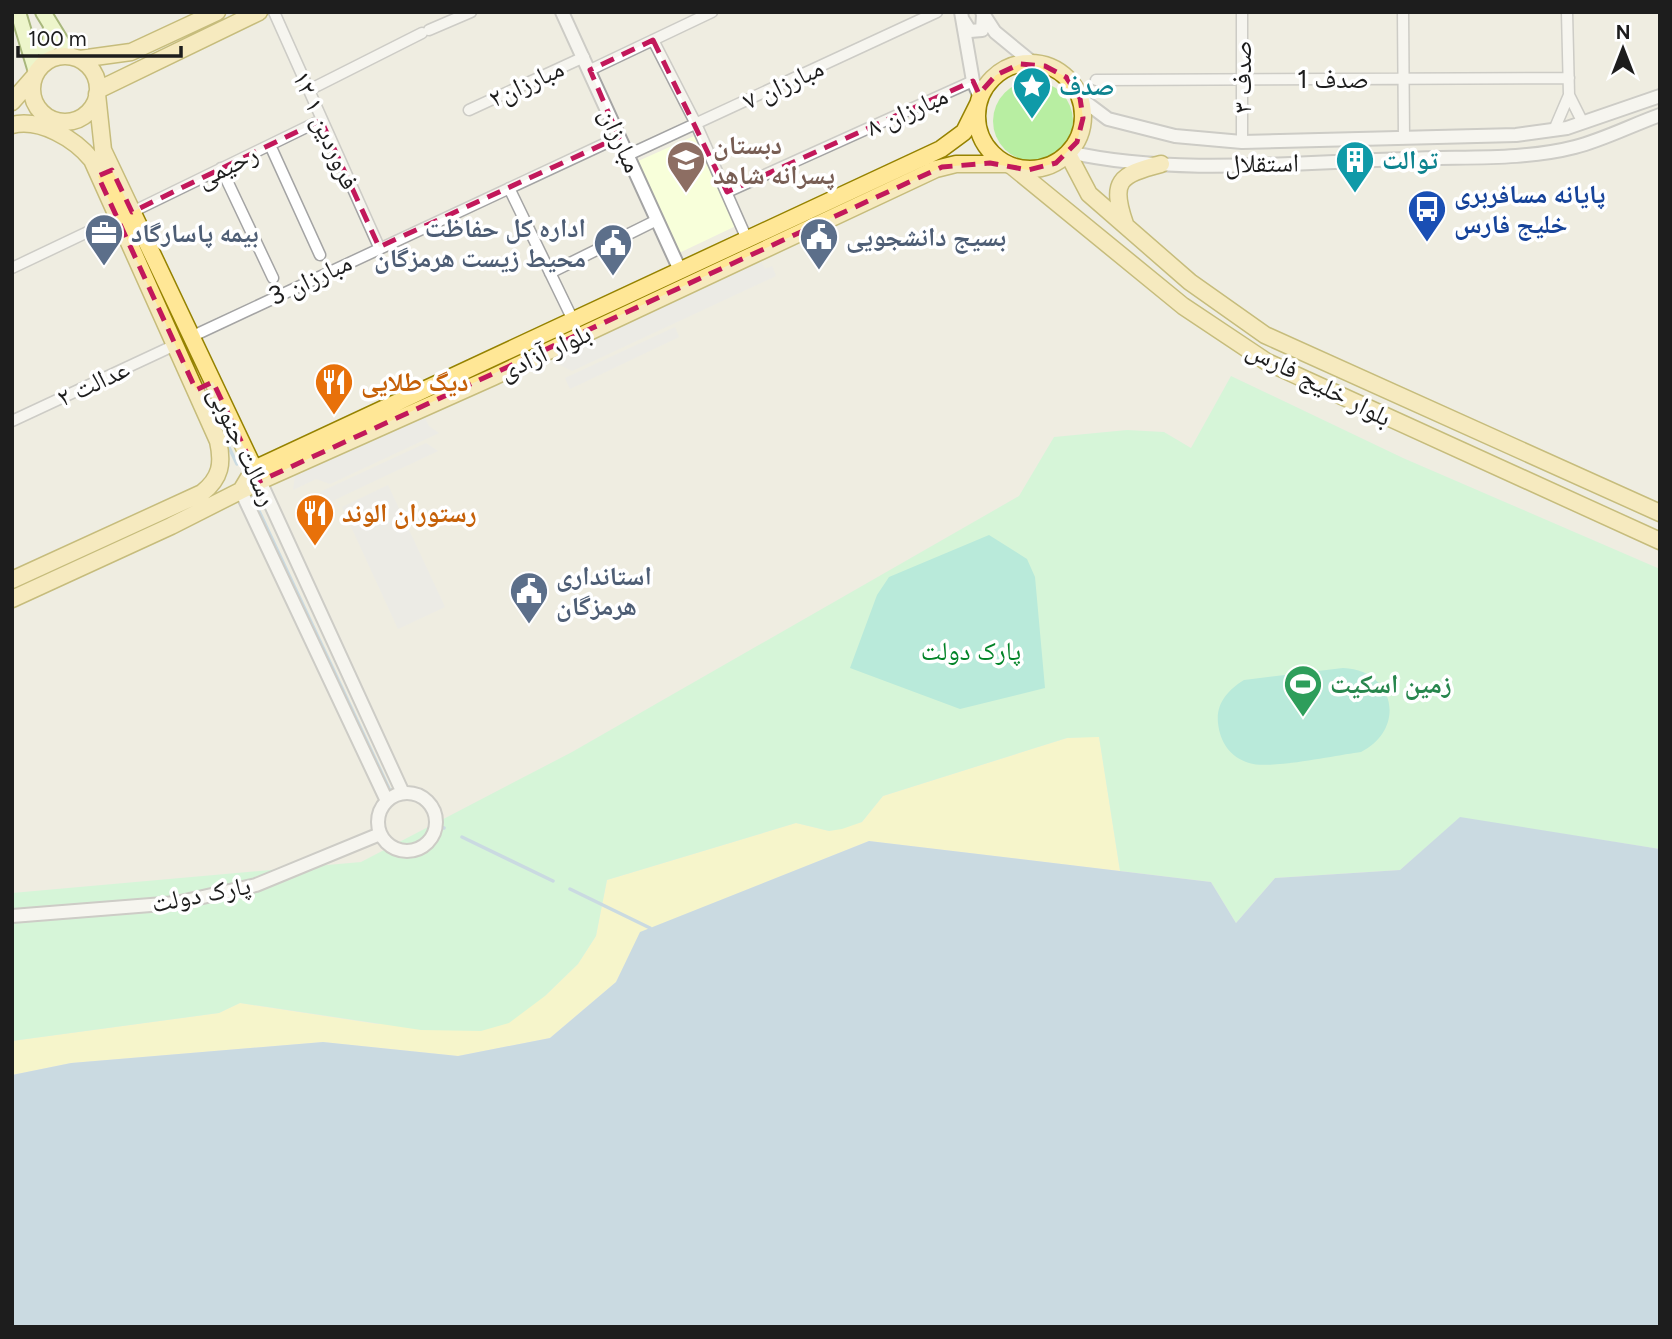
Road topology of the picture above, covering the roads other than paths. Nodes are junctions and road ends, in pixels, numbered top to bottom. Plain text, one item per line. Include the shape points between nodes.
1 (18, 12) edge
2 (218, 12) edge
3 (259, 12) edge
4 (274, 12) edge
5 (471, 12) edge
6 (562, 12) edge
7 (712, 12) edge
8 (937, 12) edge
9 (1242, 12) edge
10 (1403, 12) edge
11 (1567, 12) edge
12 (983, 14) edge
13 (961, 15) edge
14 (47, 19) edge
15 (653, 40) junction
16 (29, 41) junction
17 (131, 52) junction
18 (584, 57) junction
19 (75, 58) junction
20 (1034, 64) junction
21 (142, 67) junction
22 (590, 70) junction
23 (35, 75) junction
24 (1404, 78) junction
25 (1569, 78) junction
26 (1242, 79) junction
27 (1096, 80) dead end
28 (973, 81) junction
29 (309, 90) junction
30 (98, 92) junction
31 (1569, 95) junction
32 (1660, 96) edge
33 (1080, 98) junction
34 (979, 100) junction
35 (12, 102) edge
36 (469, 110) dead end
37 (1660, 115) edge
38 (321, 120) junction
39 (1583, 122) junction
40 (696, 124) junction
41 (12, 125) edge
42 (1554, 130) junction
43 (619, 137) junction
44 (1404, 138) junction
45 (1242, 142) junction
46 (270, 145) junction
47 (1069, 153) junction
48 (628, 155) junction
49 (1161, 164) junction
50 (1010, 166) junction
51 (222, 168) junction
52 (105, 173) junction
53 (509, 188) junction
54 (727, 192) junction
55 (125, 215) junction
56 (657, 220) junction
57 (1126, 227) junction
58 (746, 237) junction
59 (379, 247) junction
60 (320, 255) dead end
61 (12, 268) edge
62 (678, 268) junction
63 (550, 273) junction
64 (274, 278) dead end
65 (169, 286) junction
66 (151, 294) junction
67 (572, 318) junction
68 (193, 336) junction
69 (174, 345) junction
70 (213, 382) junction
71 (196, 390) junction
72 (12, 421) edge
73 (257, 475) junction
74 (241, 491) junction
75 (1660, 513) edge
76 (1660, 541) edge
77 (12, 580) edge
78 (12, 599) edge
79 (403, 793) junction
80 (387, 801) junction
81 (380, 834) junction
82 (12, 916) edge

1 - 16 main road
2 - 17 main road
3 - 21 main road
4 - 29 street, ۱۲ فروردین ۱
5 - 29 street
6 - 18 street, مبارزان
7 - 15 street
8 - 40 street, مبارزان ۷
9 - 26 street, صدف ۳
10 - 24 street
11 - 25 street
12 - 13 street via 982,30 977,32 971,31
12 - 20 street via 995,32
13 - 28 street
14 - 16 main road via 50,44 42,48
14 - 19 main road
15 - 22 street
15 - 40 street
16 - 23 main road
17 - 19 main road
17 - 21 main road via 131,67
18 - 22 street, مبارزان
18 - 36 street, مبارزان۲
19 - 23 main road via 51,59
19 - 30 main road via 95,74
20 - 33 main road via 1058,71
20 - 34 main road via 1020,64 996,75
21 - 30 main road
22 - 43 street, مبارزان
23 - 30 main road via 32,89 39,109 57,121 87,113
23 - 35 main road
24 - 25 street, صدف 1
24 - 26 street, صدف 1
24 - 44 street
25 - 31 street
26 - 27 street, صدف 1
26 - 45 street, صدف ۳
28 - 34 street
28 - 54 street, مبارزان ۸
29 - 38 street, ۱۲ فروردین ۱
30 - 52 main road, رسالت جنوبی
31 - 39 street
31 - 42 street
32 - 39 street, استقلال
33 - 45 street, استقلال via 1108,119 1175,136
33 - 47 main road via 1082,130
34 - 50 main road via 981,139
34 - 58 main road, بلوار آزادی via 964,132 954,141
37 - 49 street, استقلال via 1576,147 1517,154
38 - 46 street, رحیمی
38 - 59 street, ۱۲ فروردین ۱
39 - 42 street, استقلال
40 - 48 street, مبارزان ۷
40 - 54 street
41 - 52 main road, رسالت جنوبی via 46,128 83,149
42 - 44 street, استقلال
43 - 48 street, مبارزان
43 - 53 street, مبارزان 3
44 - 45 street, استقلال
46 - 51 street, رحیمی
46 - 60 street
47 - 49 street, استقلال
47 - 50 main road via 1042,168
47 - 57 main road, بلوار خلیج فارس via 1089,194
48 - 56 street, مبارزان
49 - 57 main road via 1128,175 1118,187
50 - 73 main road, بلوار آزادی via 942,167 483,381
50 - 76 main road, بلوار خلیج فارس via 1183,306 1267,362
51 - 55 street, رحیمی
51 - 64 street
52 - 55 main road, رسالت جنوبی
53 - 59 street, مبارزان 3
53 - 63 street
54 - 58 street
55 - 61 street, رحیمی
55 - 65 main road, رسالت جنوبی
55 - 66 main road, رسالت جنوبی
56 - 62 street, مبارزان
56 - 63 street
57 - 75 main road, بلوار خلیج فارس via 1190,282 1265,335
58 - 62 main road, بلوار آزادی
59 - 68 street, مبارزان 3
62 - 67 main road, بلوار آزادی
63 - 67 street
65 - 66 main road
65 - 68 main road, رسالت جنوبی
66 - 69 main road, رسالت جنوبی
67 - 73 main road, بلوار آزادی
68 - 70 main road, رسالت جنوبی
69 - 71 main road, رسالت جنوبی
69 - 72 street, عدالت ۲
70 - 71 main road
70 - 73 main road, رسالت جنوبی
71 - 77 main road via 221,457 212,485
73 - 74 main road
73 - 79 street, رسالت جنوبی
74 - 78 main road
74 - 80 street, رسالت جنوبی
79 - 80 street
79 - 81 street via 422,797 435,812 435,832 413,851 394,848
80 - 81 street via 379,817
81 - 82 street, پارک دولت via 256,885 176,902

